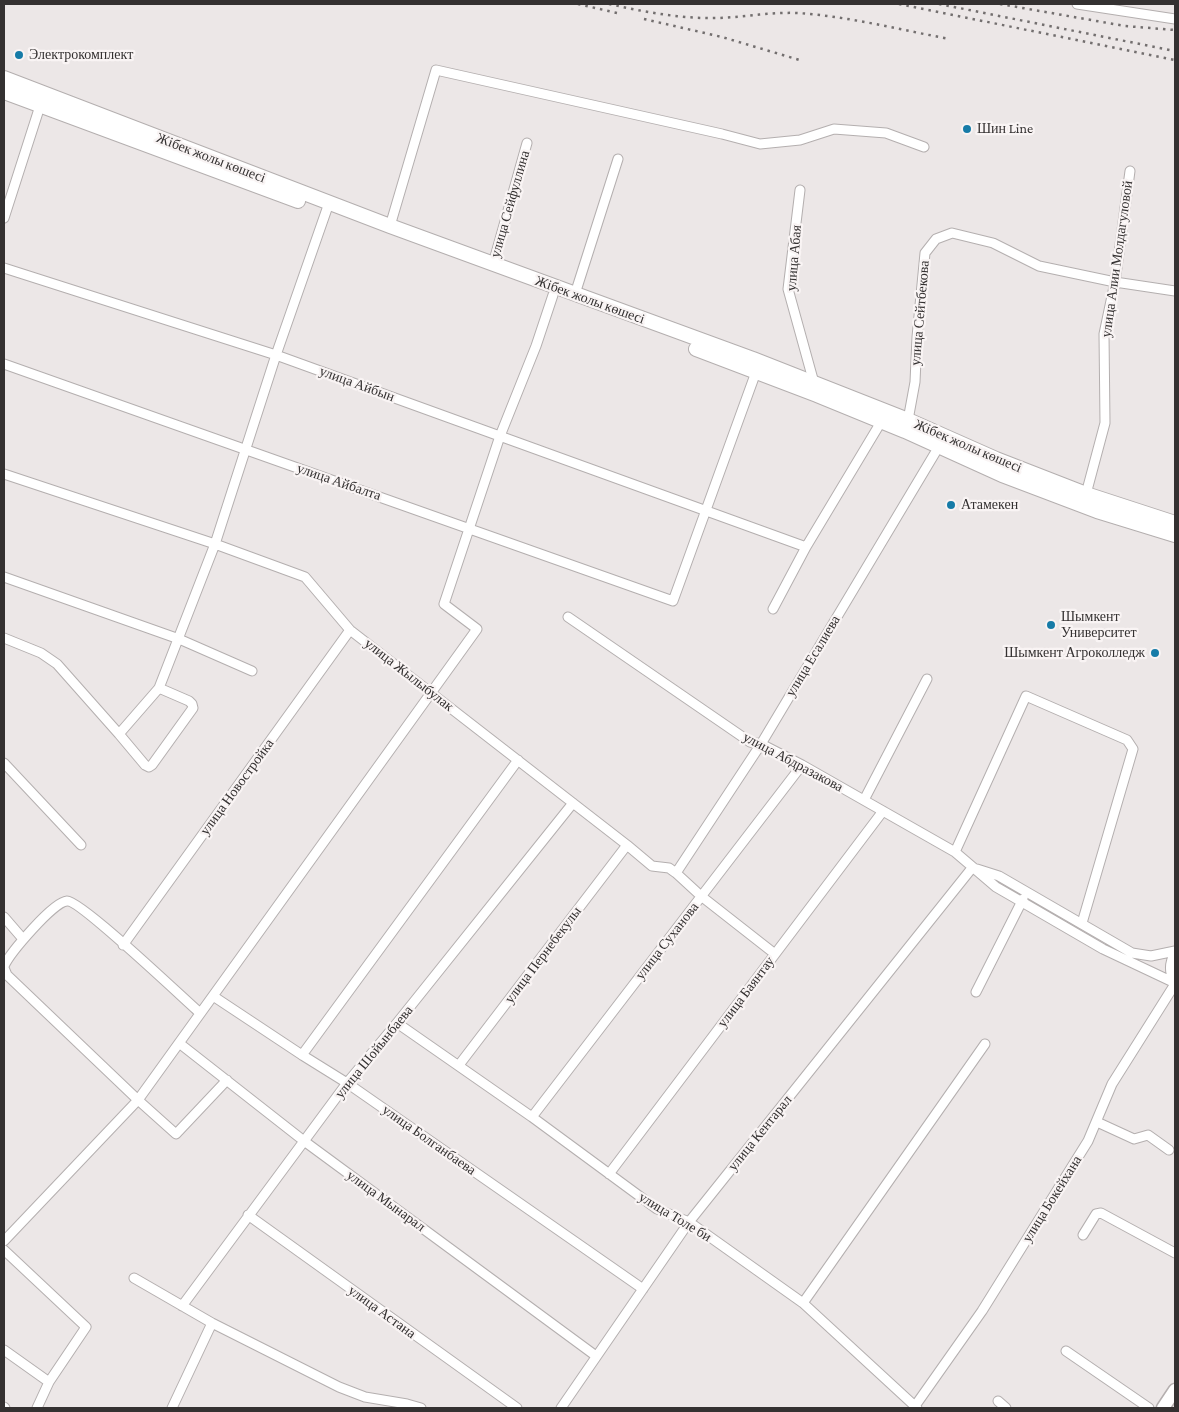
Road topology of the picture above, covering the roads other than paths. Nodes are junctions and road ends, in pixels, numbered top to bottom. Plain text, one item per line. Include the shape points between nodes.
1 (1077, 4) edge
2 (1175, 19) edge
3 (4, 78) edge
4 (4, 92) edge
5 (40, 106) junction
6 (526, 143) dead end
7 (924, 147) dead end
8 (618, 159) dead end
9 (1130, 171) dead end
10 (800, 190) dead end
11 (7, 197) edge
12 (327, 207) junction
13 (4, 218) edge
14 (390, 226) junction
15 (493, 264) junction
16 (4, 268) edge
17 (1115, 282) junction
18 (1175, 291) edge
19 (575, 294) junction
20 (553, 295) junction
21 (276, 355) junction
22 (4, 364) edge
23 (756, 372) junction
24 (814, 383) junction
25 (908, 420) junction
26 (881, 422) junction
27 (500, 436) junction
28 (942, 442) junction
29 (246, 449) junction
30 (4, 474) edge
31 (1086, 494) junction
32 (706, 511) junction
33 (1175, 523) edge
34 (469, 528) junction
35 (1175, 535) edge
36 (216, 544) junction
37 (806, 547) junction
38 (4, 577) edge
39 (773, 609) dead end
40 (568, 617) dead end
41 (350, 630) junction
42 (4, 638) edge
43 (179, 639) junction
44 (252, 671) dead end
45 (927, 679) dead end
46 (160, 688) junction
47 (430, 692) junction
48 (119, 734) junction
49 (761, 744) junction
50 (518, 760) junction
51 (4, 763) edge
52 (802, 764) junction
53 (864, 800) junction
54 (572, 802) junction
55 (883, 811) junction
56 (81, 845) dead end
57 (626, 845) junction
58 (955, 852) junction
59 (972, 868) junction
60 (676, 873) junction
61 (1027, 891) junction
62 (701, 896) junction
63 (1022, 902) junction
64 (4, 918) edge
65 (1082, 923) junction
66 (24, 939) junction
67 (123, 945) junction
68 (1175, 952) edge
69 (775, 954) junction
70 (4, 967) edge
71 (1175, 984) edge
72 (976, 992) dead end
73 (213, 996) junction
74 (200, 1014) junction
75 (397, 1023) junction
76 (179, 1043) junction
77 (985, 1044) dead end
78 (302, 1055) junction
79 (459, 1066) junction
80 (227, 1080) junction
81 (347, 1083) junction
82 (138, 1100) junction
83 (532, 1117) junction
84 (1096, 1122) junction
85 (304, 1141) junction
86 (1169, 1150) dead end
87 (609, 1174) junction
88 (248, 1215) junction
89 (689, 1222) junction
90 (1083, 1235) dead end
91 (4, 1241) edge
92 (4, 1250) edge
93 (1175, 1254) edge
94 (134, 1278) dead end
95 (643, 1289) junction
96 (804, 1303) junction
97 (182, 1306) junction
98 (212, 1323) junction
99 (4, 1350) edge
100 (1066, 1351) dead end
101 (596, 1356) junction
102 (49, 1382) junction
103 (1175, 1390) edge
104 (998, 1401) dead end
105 (916, 1407) edge
106 (37, 1408) edge
107 (172, 1408) edge
108 (421, 1408) edge
109 (517, 1408) edge
110 (561, 1408) edge
111 (1006, 1408) edge
112 (1149, 1408) edge
113 (1162, 1408) edge

1 - 2 street
3 - 12 main road, Жібек жолы көшесі
4 - 5 main road, Жібек жолы көшесі
5 - 11 street
5 - 12 main road, Жібек жолы көшесі
6 - 15 street, улица Сейфуллина
7 - 14 street via 886,133 834,129 800,140 760,144 436,70
8 - 19 street
9 - 17 street, улица Алии Молдагуловой
10 - 24 street, улица Абая via 788,289
11 - 13 street
12 - 14 main road, Жібек жолы көшесі
12 - 20 main road, Жібек жолы көшесі
12 - 21 street
14 - 15 main road, Жібек жолы көшесі
15 - 19 main road, Жібек жолы көшесі
16 - 21 street, улица Айбын
17 - 18 street
17 - 25 street, улица Сейтбекова via 1039,266 993,244 952,233 936,240 924,253 915,382
17 - 31 street, улица Алии Молдагуловой via 1104,334 1105,423
19 - 24 main road, Жібек жолы көшесі
20 - 23 main road, Жібек жолы көшесі
20 - 27 street
21 - 27 street, улица Айбын
21 - 29 street
22 - 29 street, улица Айбалта
23 - 26 main road, Жібек жолы көшесі
23 - 32 street
24 - 25 main road, Жібек жолы көшесі
25 - 28 main road, Жібек жолы көшесі
26 - 28 main road, Жібек жолы көшесі
26 - 37 street
27 - 32 street, улица Айбын
27 - 34 street
28 - 31 main road, Жібек жолы көшесі
28 - 35 main road, Жібек жолы көшесі via 1002,475 1097,511
28 - 49 street, улица Есалиева
29 - 34 street, улица Айбалта
29 - 36 street
30 - 36 street, улица Жылыбулак
31 - 33 main road, Жібек жолы көшесі
32 - 34 street, улица Айбалта via 673,600
32 - 37 street, улица Айбын
34 - 47 street via 444,604 477,629
36 - 41 street, улица Жылыбулак via 306,576
36 - 43 street
37 - 39 street
38 - 43 street
40 - 49 street, улица Абдразакова via 750,742
41 - 47 street, улица Жылыбулак
41 - 67 street, улица Новостройка
42 - 48 street via 50,658
43 - 44 street
43 - 46 street
45 - 53 street
46 - 48 street
46 - 48 street via 189,701 193,708 152,765 145,766
47 - 50 street, улица Жылыбулак
47 - 73 street
49 - 52 street, улица Абдразакова
49 - 60 street, улица Есалиева
50 - 54 street, улица Жылыбулак
50 - 78 street
51 - 56 street
52 - 53 street, улица Абдразакова
52 - 62 street, улица Суханова
53 - 55 street, улица Абдразакова
54 - 57 street, улица Жылыбулак
54 - 75 street, улица Шойынбаева
55 - 58 street, улица Абдразакова
55 - 69 street, улица Баянтау
57 - 60 street, улица Жылыбулак via 652,866 669,868
57 - 79 street, улица Пернебекулы
58 - 59 street, улица Абдразакова
58 - 65 street via 1026,696 1127,740 1133,748
59 - 61 street, улица Абдразакова via 999,876
59 - 63 street, улица Абдразакова
59 - 89 street, улица Кентарал
60 - 62 street, улица Жылыбулак
61 - 63 street
61 - 65 street, улица Абдразакова
62 - 69 street, улица Жылыбулак
62 - 83 street, улица Суханова
63 - 71 street, улица Абдразакова via 1103,949
63 - 72 street
64 - 66 street
65 - 68 street, улица Абдразакова via 1132,953 1151,956
66 - 67 street via 58,905 67,901 112,933
66 - 70 street
67 - 74 street
68 - 71 street via 1170,971
69 - 87 street, улица Баянтау
70 - 82 street via 7,975
71 - 84 street, улица Бокейхана via 1112,1084
73 - 74 street
73 - 78 street, улица Болганбаева
74 - 76 street
75 - 79 street, улица Толе би
75 - 81 street, улица Шойынбаева
76 - 80 street, улица Мынарал
76 - 82 street
77 - 96 street
78 - 81 street, улица Болганбаева
79 - 83 street, улица Толе би
80 - 82 street via 176,1134
80 - 85 street, улица Мынарал
81 - 85 street, улица Шойынбаева
81 - 95 street, улица Болганбаева
82 - 91 street
83 - 87 street, улица Толе би
84 - 86 street via 1134,1139 1148,1136
84 - 105 street, улица Бокейхана via 1088,1142 982,1311
85 - 88 street, улица Шойынбаева
85 - 101 street, улица Мынарал
87 - 89 street, улица Толе би via 657,1210
88 - 97 street, улица Шойынбаева
88 - 109 street, улица Астана
89 - 95 street, улица Кентарал
89 - 96 street, улица Толе би
90 - 93 street via 1096,1214 1101,1213
92 - 102 street via 86,1327
94 - 97 street
95 - 101 street, улица Кентарал
96 - 105 street, улица Толе би
97 - 98 street
98 - 107 street
98 - 108 street via 339,1387 365,1397
99 - 102 street
100 - 112 street
101 - 110 street, улица Кентарал
102 - 106 street
103 - 113 main road
104 - 111 street

